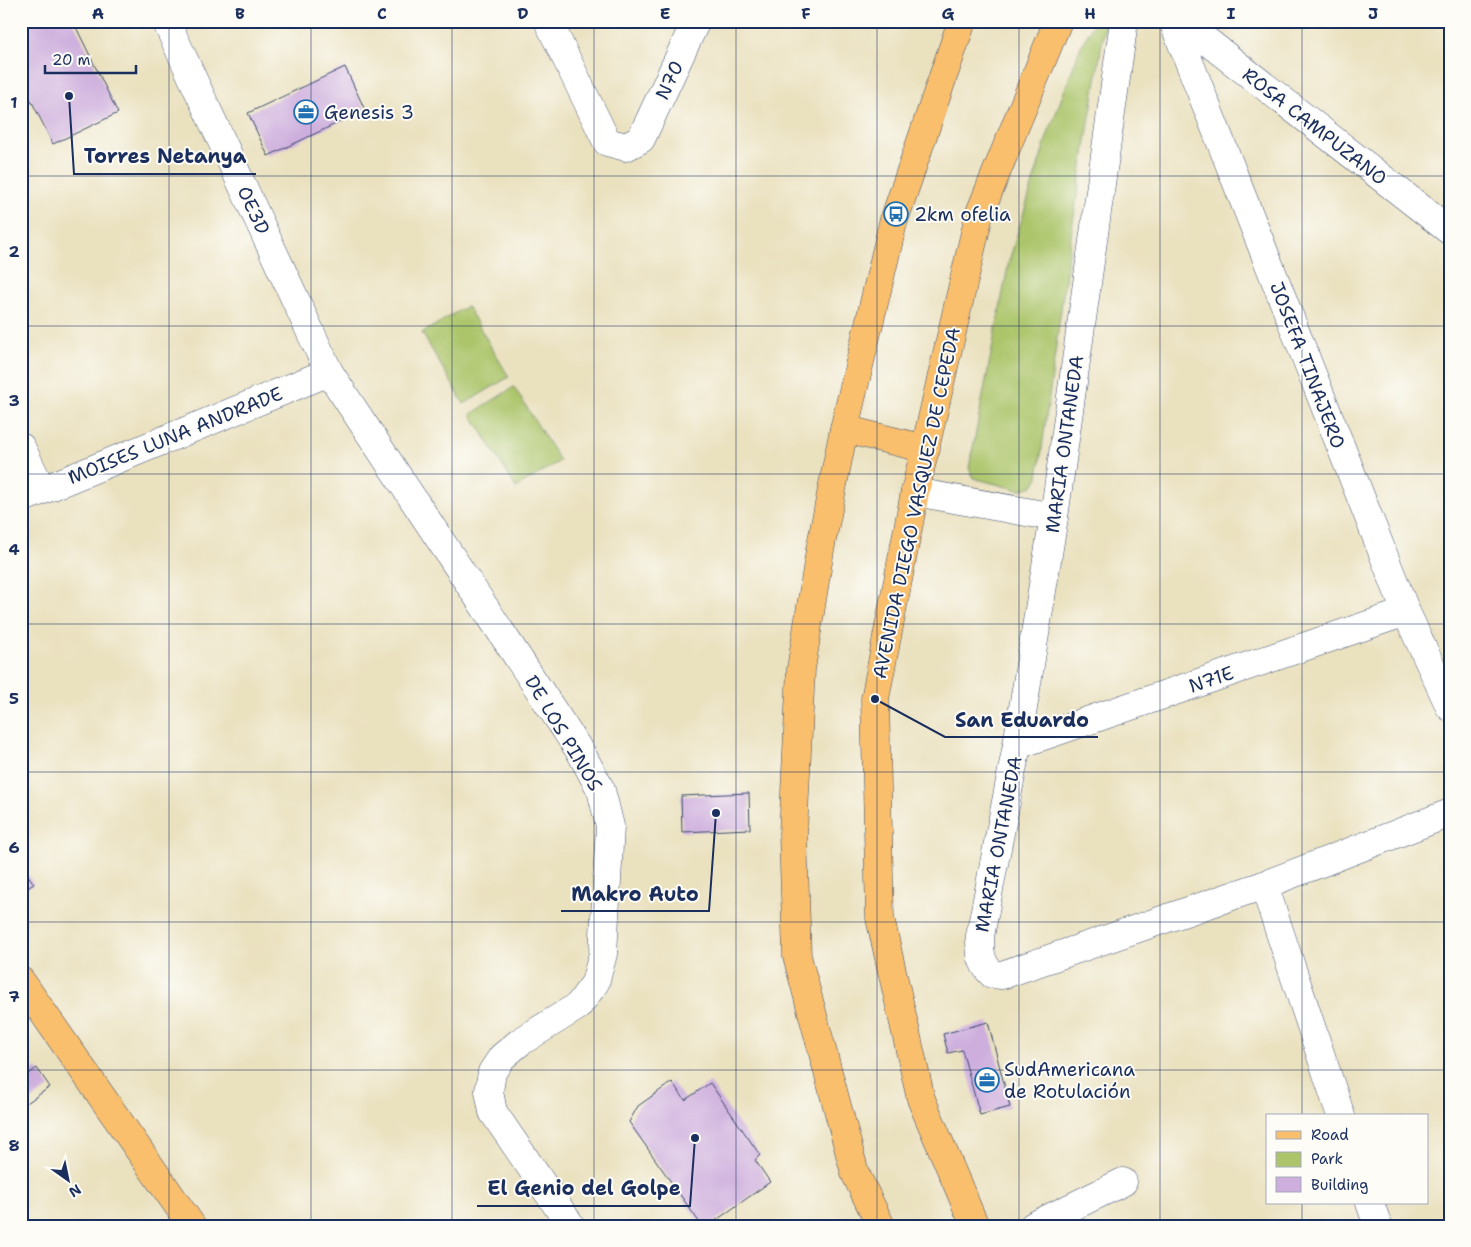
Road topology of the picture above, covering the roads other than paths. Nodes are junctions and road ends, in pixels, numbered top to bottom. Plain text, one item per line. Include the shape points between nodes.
1 (166, 21) edge
2 (548, 21) edge
3 (696, 21) edge
4 (962, 21) edge
5 (1058, 21) edge
6 (1124, 21) edge
7 (1173, 21) edge
8 (1181, 21) edge
9 (1450, 231) edge
10 (329, 372) junction
11 (844, 429) junction
12 (21, 447) edge
13 (926, 449) junction
14 (915, 492) junction
15 (32, 494) edge
16 (1054, 517) junction
17 (1406, 612) junction
18 (1450, 707) edge
19 (1017, 745) junction
20 (1450, 813) edge
21 (1264, 885) junction
22 (21, 981) edge
23 (1340, 1114) edge
24 (1123, 1182) dead end
25 (1370, 1204) edge
26 (192, 1226) edge
27 (571, 1226) edge
28 (881, 1226) edge
29 (975, 1226) edge
30 (1033, 1226) edge
31 (1378, 1226) edge

1 - 10 street, OE3D
2 - 3 street, N70 via 607,142 626,147 641,139
4 - 11 main road via 893,223
5 - 13 main road, AVENIDA DIEGO VASQUEZ DE CEPEDA via 980,215
6 - 16 street, MARIA ONTANEDA
7 - 17 street, JOSEFA TINAJERO
8 - 9 street, ROSA CAMPUZANO
10 - 15 street, MOISES LUNA ANDRADE
10 - 27 street, DE LOS PINOS via 580,753 601,790 610,826 603,954 595,983 578,1006 502,1057 492,1072 489,1090 494,1112
11 - 13 main road
11 - 28 main road via 801,669 793,834 797,956 856,1173
12 - 15 street
13 - 14 main road, AVENIDA DIEGO VASQUEZ DE CEPEDA
14 - 16 street
14 - 29 main road, AVENIDA DIEGO VASQUEZ DE CEPEDA via 875,699 880,918 921,1099
16 - 19 street, MARIA ONTANEDA
17 - 18 street, JOSEFA TINAJERO
17 - 19 street, N71E
19 - 21 street, MARIA ONTANEDA via 980,936 983,965 992,974 1002,975
20 - 21 street, MARIA ONTANEDA
21 - 23 street
22 - 26 main road
24 - 30 street
25 - 31 street

